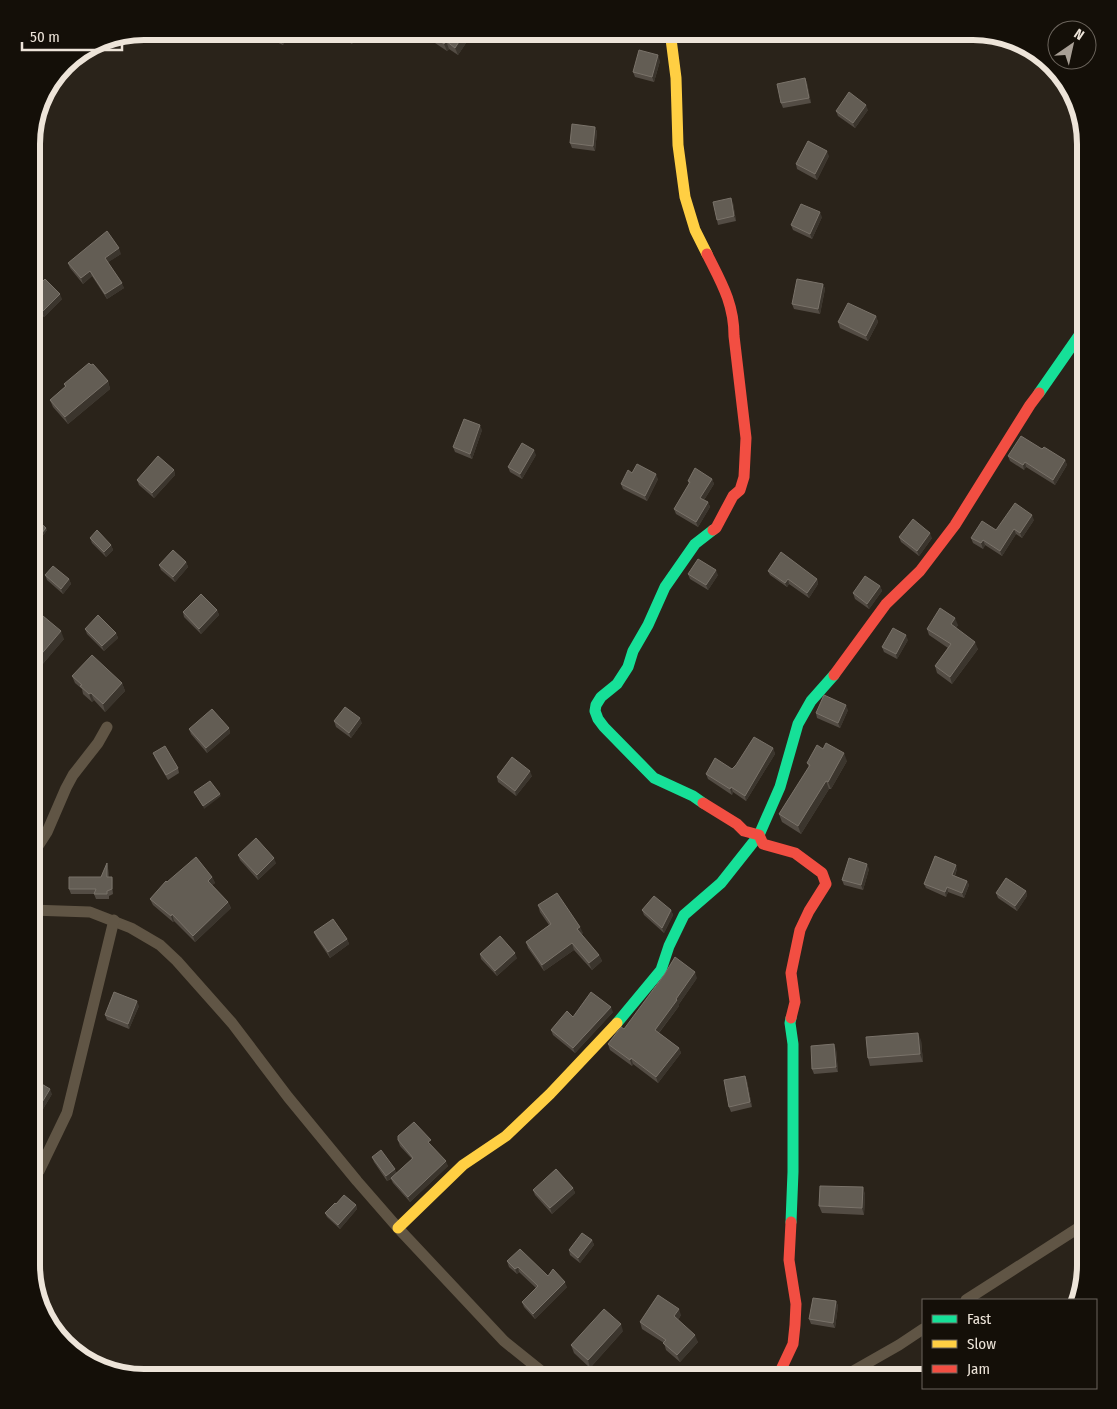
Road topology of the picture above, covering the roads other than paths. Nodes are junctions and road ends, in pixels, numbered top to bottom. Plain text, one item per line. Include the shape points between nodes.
1 (671, 40) edge
2 (1077, 339) edge
3 (107, 727) dead end
4 (759, 835) junction
5 (40, 843) edge
6 (40, 910) edge
7 (114, 920) junction
8 (40, 1171) edge
9 (398, 1228) junction
10 (1077, 1229) edge
11 (968, 1299) edge
12 (922, 1330) edge
13 (539, 1369) edge
14 (784, 1369) edge
15 (857, 1369) edge

1 - 4 street via 685,197 695,230 729,298 734,320 746,438 744,477 740,490 733,496 716,528 694,544 665,587 628,667 617,684 601,697 595,711 604,727 654,778 693,796 744,830
2 - 4 street via 1030,404 955,525 920,571 886,604 842,667 811,701 798,724 780,787
3 - 5 street via 73,775
4 - 9 street via 721,883 684,915 661,970 633,1005 506,1136 463,1164
4 - 14 street via 763,844 795,853 818,868 826,884 800,930 791,973 795,1002 790,1023 793,1172 789,1255 796,1304 793,1344
6 - 7 street via 90,912
7 - 8 street via 67,1113
7 - 9 street via 160,945 177,961 232,1023 288,1097
9 - 13 street via 504,1341
10 - 11 street
12 - 15 street

